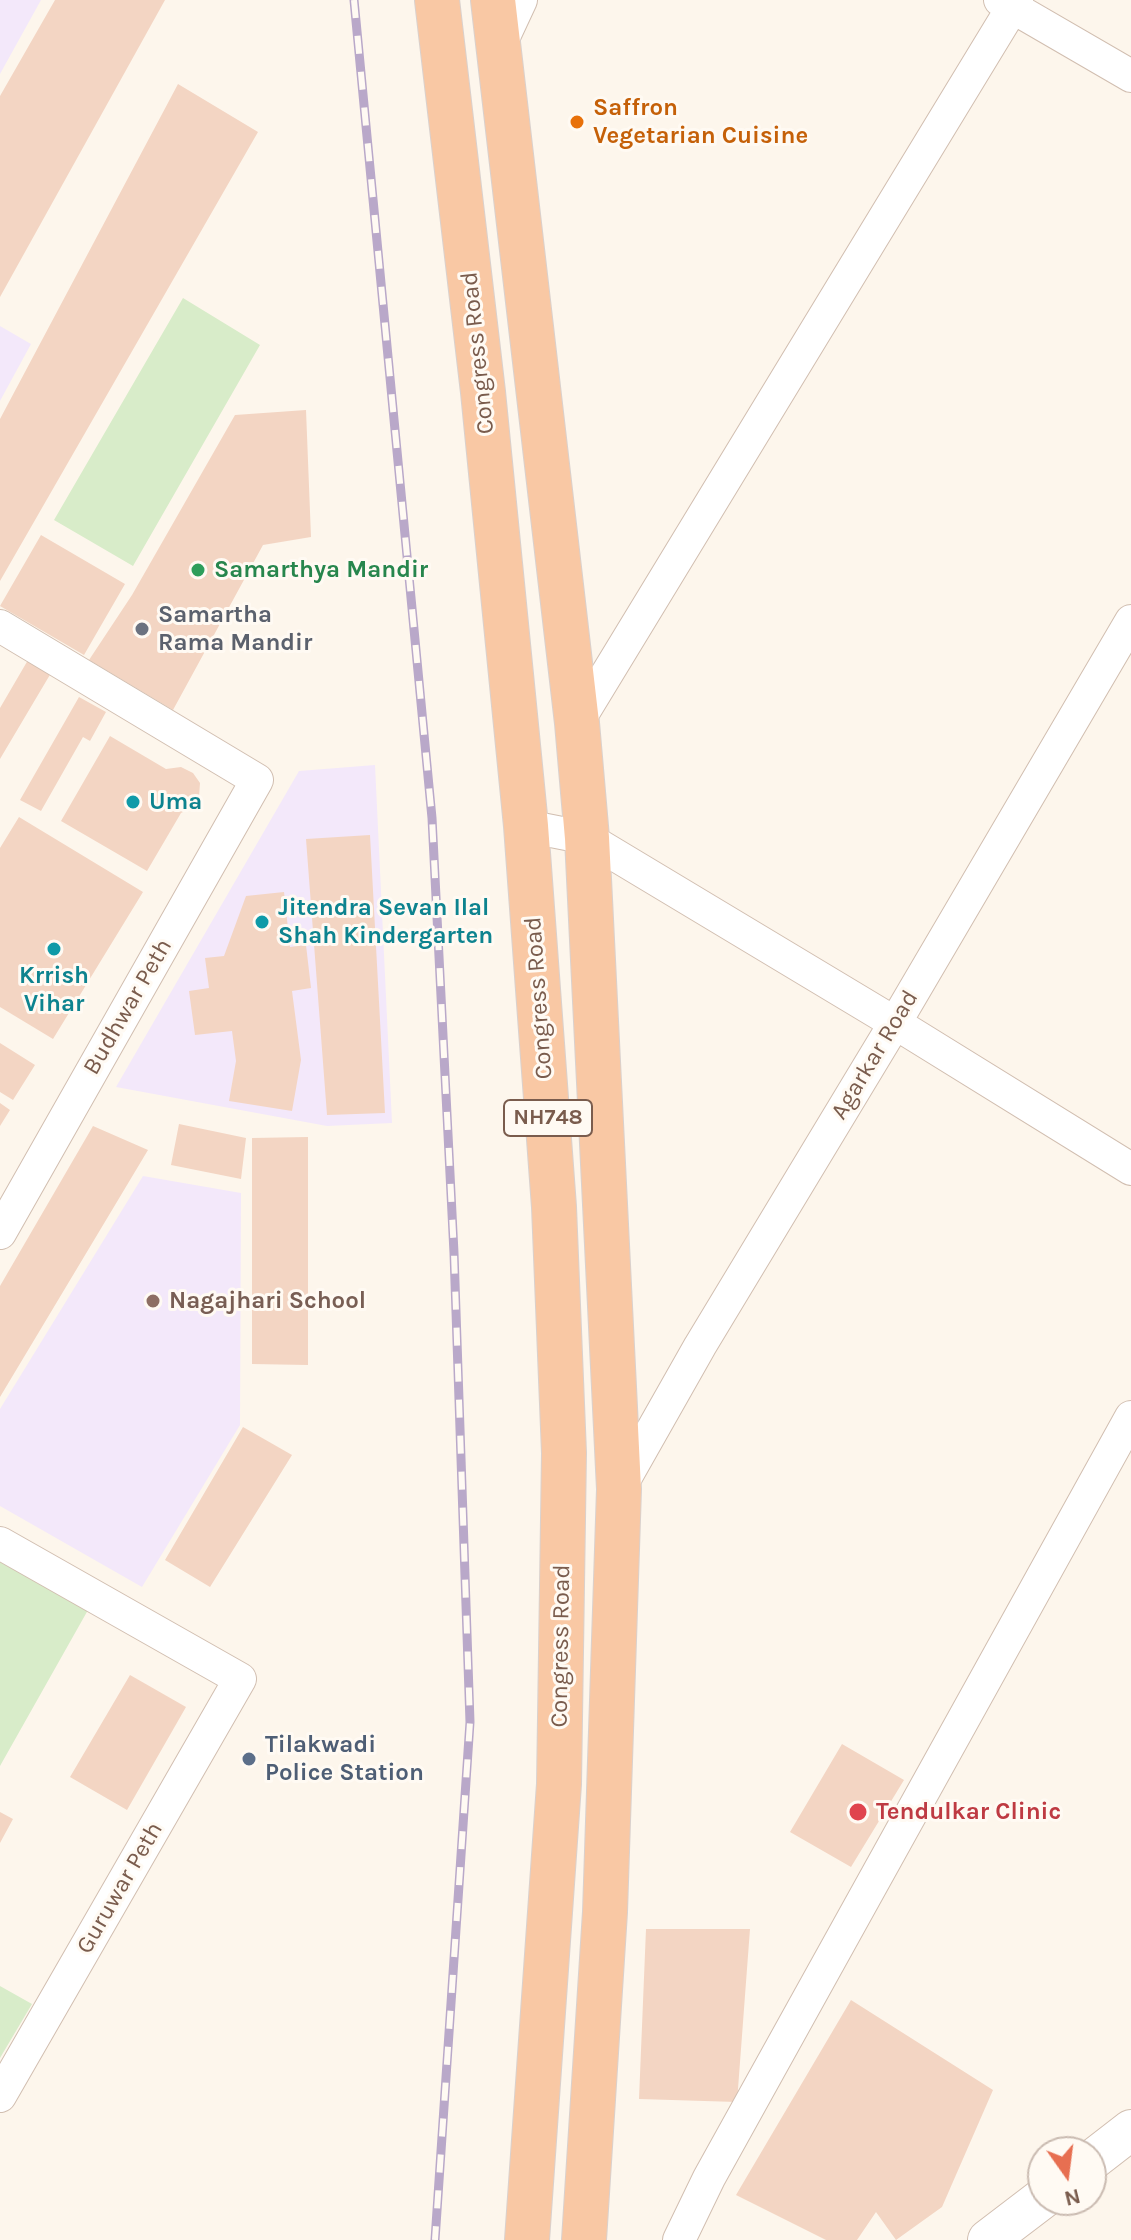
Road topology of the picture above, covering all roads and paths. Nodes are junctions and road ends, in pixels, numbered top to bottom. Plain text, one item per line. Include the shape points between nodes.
1 (437, 0) edge
2 (493, 0) edge
3 (521, 0) edge
4 (1010, 2) edge
5 (500, 45) junction
6 (1131, 76) edge
7 (1131, 621) edge
8 (0, 626) edge
9 (577, 723) junction
10 (526, 826) junction
11 (587, 838) junction
12 (895, 1023) junction
13 (1131, 1169) edge
14 (0, 1233) edge
15 (1131, 1417) edge
16 (619, 1489) junction
17 (0, 1543) edge
18 (0, 2096) edge
19 (1131, 2130) edge
20 (1107, 2149) edge
21 (1027, 2210) edge
22 (527, 2240) edge
23 (584, 2240) edge
24 (679, 2240) edge
25 (988, 2240) edge

1 - 10 highway, Congress Road / NH748
2 - 5 highway, NH748
3 - 5 street
4 - 6 street
4 - 9 street
5 - 9 highway, NH748
7 - 12 street, Agarkar Road
8 - 14 street, Budhwar Peth via 257,780
9 - 11 highway, NH748
10 - 11 street
10 - 22 highway, Congress Road / NH748 via 554,1207 564,1453 559,1784
11 - 12 street
11 - 16 highway, NH748
12 - 13 street
12 - 16 street, Agarkar Road
15 - 24 street
16 - 23 highway, NH748 via 605,1912
17 - 18 street, Guruwar Peth via 240,1679
19 - 20 street
21 - 25 street

